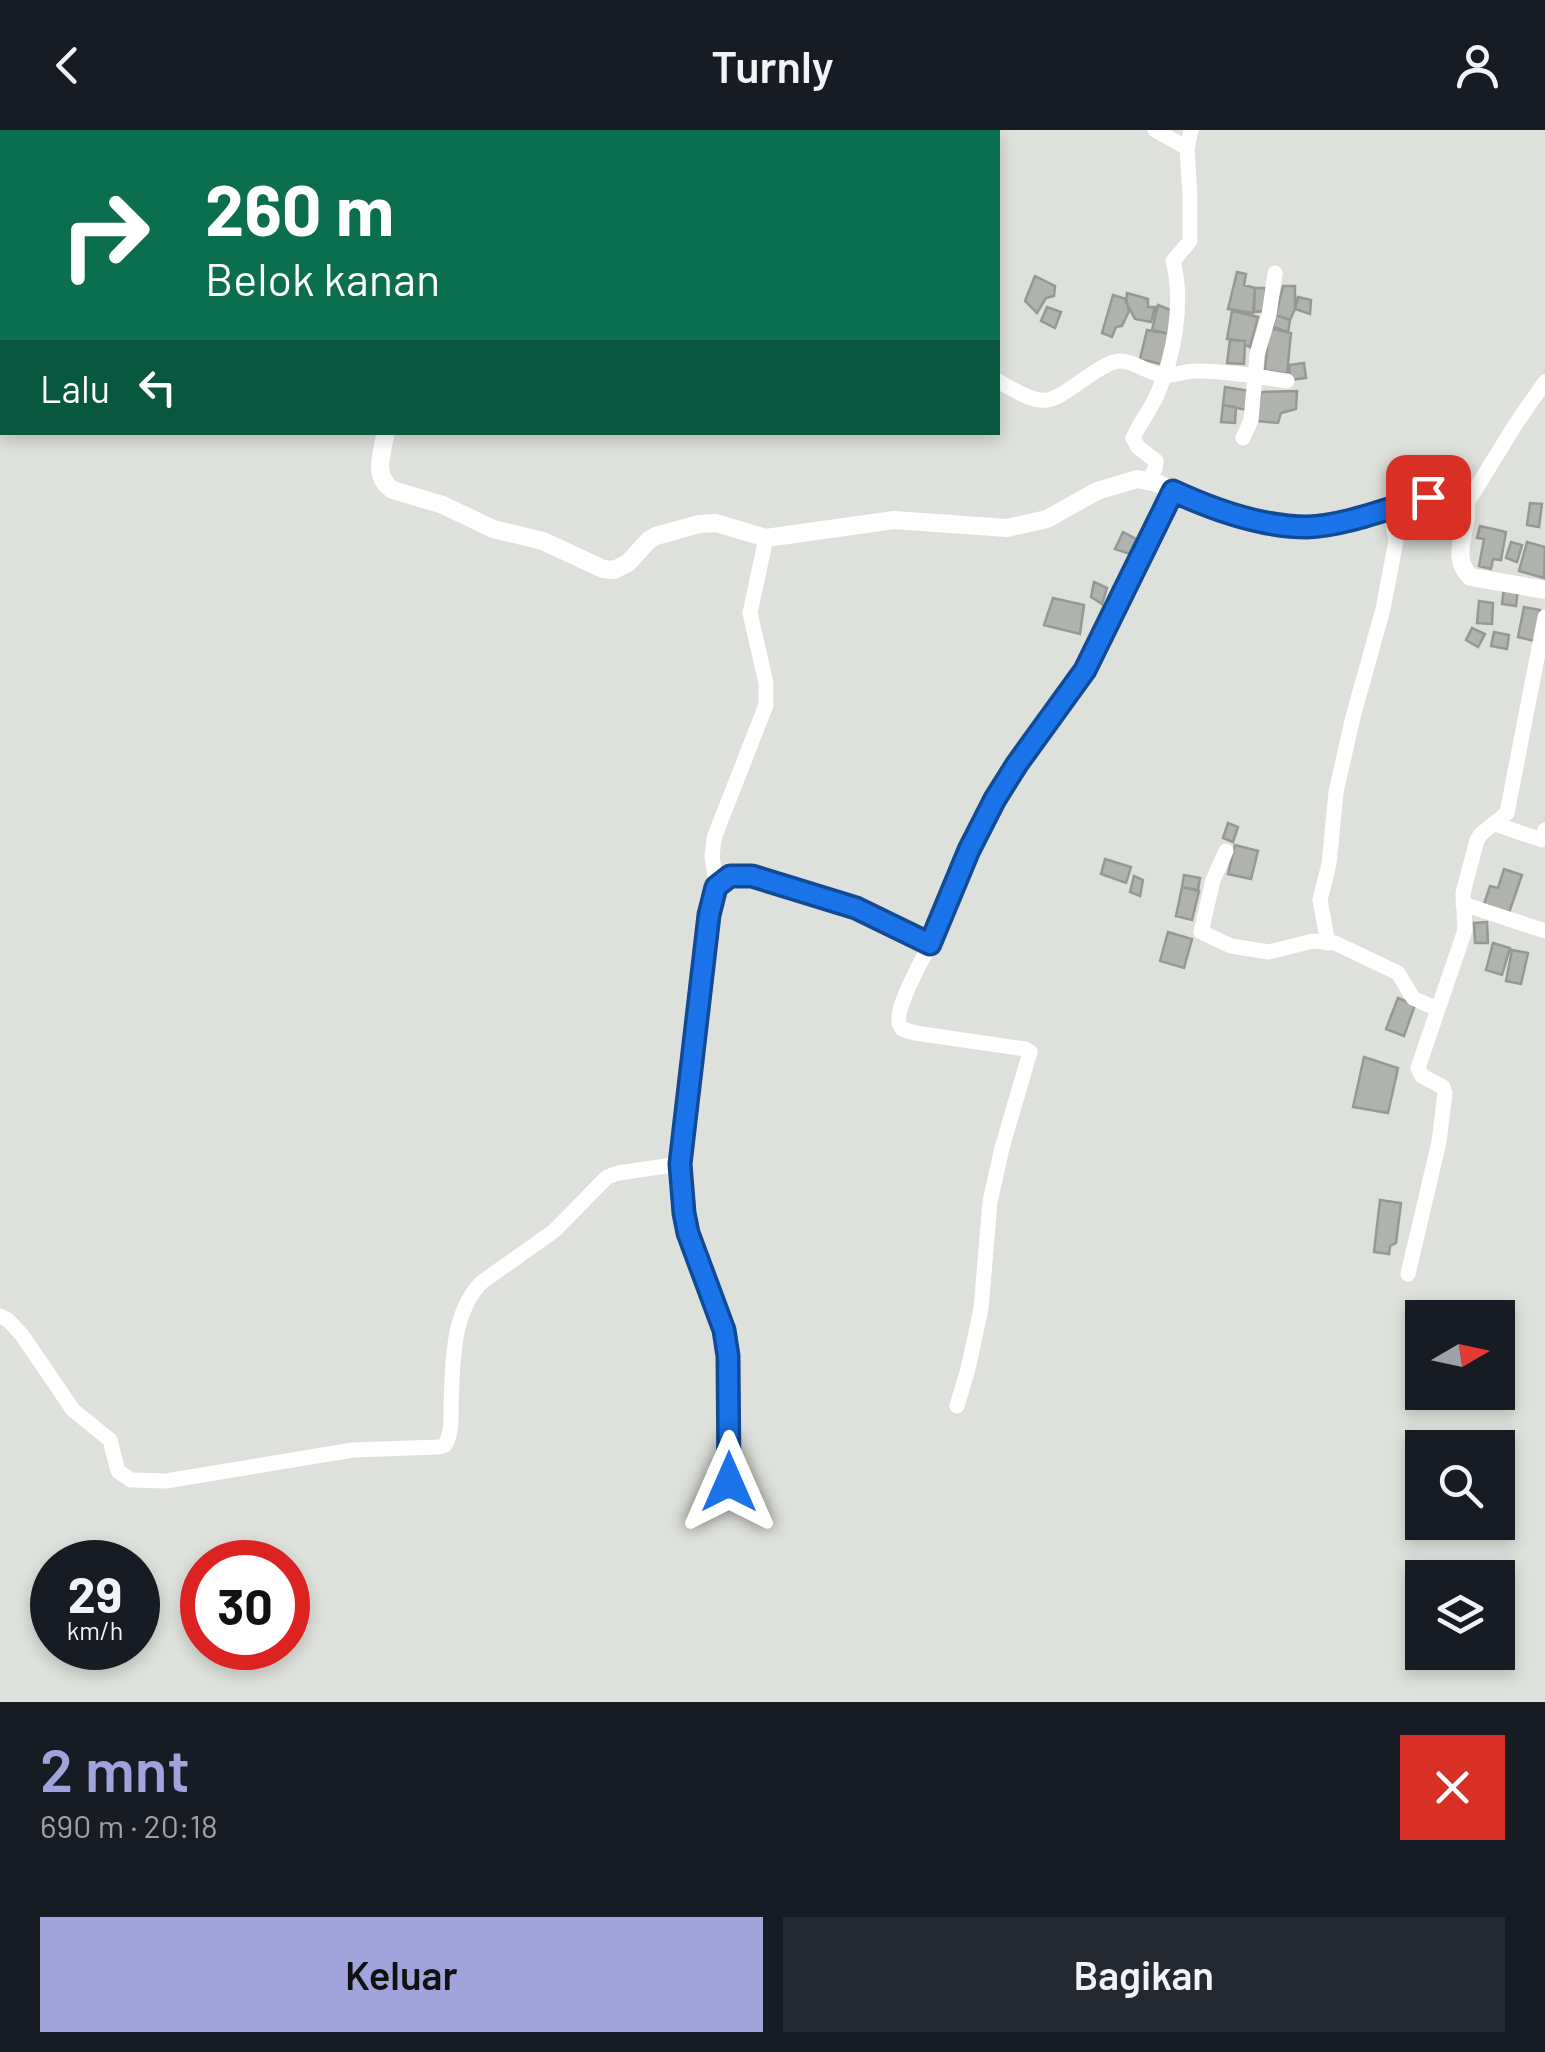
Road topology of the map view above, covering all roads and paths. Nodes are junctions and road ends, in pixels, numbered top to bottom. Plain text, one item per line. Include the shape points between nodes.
1 (1155, 130) edge
2 (1191, 130) edge
3 (1187, 148) junction
4 (1274, 273) dead end
5 (1165, 376) junction
6 (1256, 376) junction
7 (1000, 382) edge
8 (1287, 382) dead end
9 (1545, 382) edge
10 (386, 435) edge
11 (1243, 438) dead end
12 (1148, 480) junction
13 (1173, 491) junction
14 (1467, 503) junction
15 (1390, 508) junction
16 (766, 538) junction
17 (1545, 590) edge
18 (1545, 617) edge
19 (1494, 824) junction
20 (1545, 830) edge
21 (1226, 851) dead end
22 (716, 887) junction
23 (1462, 904) junction
24 (1545, 931) edge
25 (1328, 943) junction
26 (930, 944) junction
27 (1437, 1008) junction
28 (680, 1164) junction
29 (1408, 1274) dead end
30 (0, 1316) edge
31 (957, 1406) dead end
32 (733, 1494) dead end

1 - 3 street
2 - 3 street
3 - 5 street via 1190,242 1172,261 1176,323
4 - 6 street
5 - 6 street
5 - 7 street via 1116,362 1050,401
5 - 12 street via 1133,438 1156,461
6 - 8 street
6 - 11 street
9 - 14 street
10 - 16 street via 379,474 385,486 603,569 622,568 656,536 699,524
12 - 13 street
12 - 16 street via 1097,490 1026,526 894,520
13 - 15 street via 1240,517 1307,527
13 - 26 street via 1085,670 995,799
14 - 15 street via 1450,492
14 - 17 street via 1464,572
15 - 25 street via 1396,541 1384,610 1336,792 1320,900
16 - 22 street via 750,613 766,705 714,838
18 - 19 street via 1507,813
19 - 20 street via 1542,840
19 - 23 street via 1476,840
21 - 25 street via 1201,932 1269,952
22 - 26 street via 730,876 752,876 856,908
22 - 28 street
23 - 24 street
23 - 27 street via 1464,930
25 - 27 street via 1398,972 1413,998
26 - 31 street via 900,1014 902,1029 1030,1052 990,1202 981,1309
27 - 29 street via 1418,1068 1445,1090 1444,1112
28 - 30 street via 608,1177 554,1231 473,1291 456,1341 450,1434 439,1447 353,1450 166,1481 131,1480 118,1471 110,1440 73,1410 22,1334
28 - 32 street via 688,1233 724,1330

